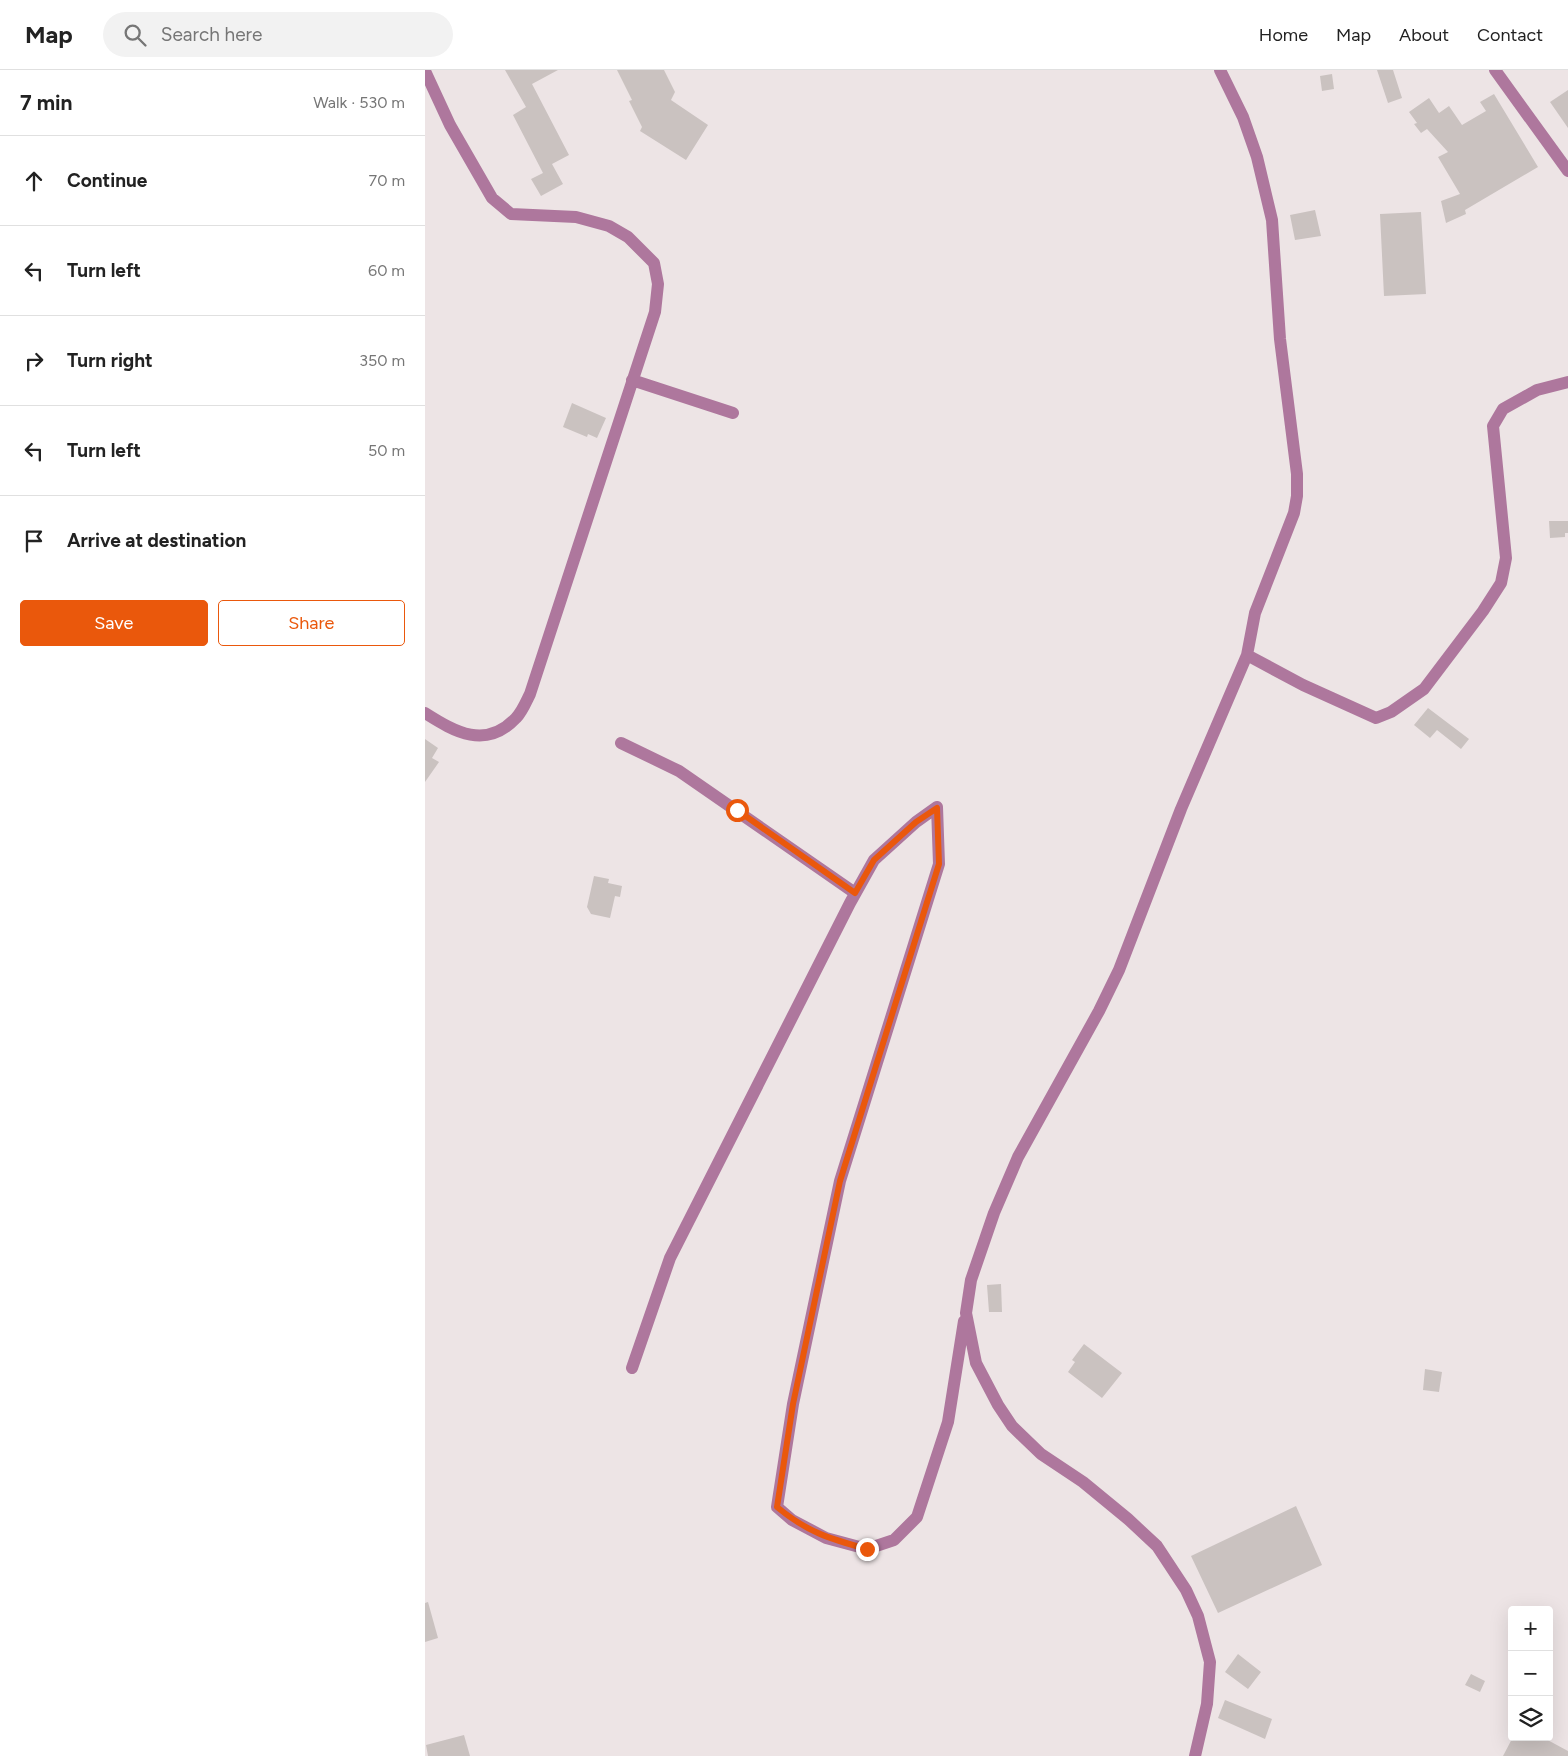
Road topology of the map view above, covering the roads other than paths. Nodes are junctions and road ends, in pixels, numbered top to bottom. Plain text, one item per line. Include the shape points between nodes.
1 (1220, 70) edge
2 (1495, 70) edge
3 (425, 71) edge
4 (1568, 171) edge
5 (632, 380) junction
6 (1568, 382) edge
7 (733, 413) dead end
8 (1247, 655) junction
9 (425, 713) edge
10 (621, 743) dead end
11 (855, 893) junction
12 (966, 1313) junction
13 (632, 1368) dead end
14 (1195, 1756) edge

1 - 8 street via 1243,117 1257,156 1272,220 1280,339 1297,474 1294,513 1255,613
2 - 4 street
3 - 5 street via 450,125 492,198 502,207 511,214 576,217 609,226 628,237 653,263 658,284 655,312
5 - 7 street
5 - 9 street via 530,694 517,717 503,729 485,735 466,735
6 - 8 street via 1537,390 1503,409 1493,426 1506,558 1501,583 1424,689 1391,712 1376,718
8 - 12 street via 1181,809 1119,970 1018,1157 994,1213 971,1280
10 - 11 street via 679,771
11 - 12 street via 874,860 916,822 937,808 939,864 840,1181 793,1404 777,1507 792,1520 826,1538 867,1549 894,1540 917,1517 948,1422
11 - 13 street via 670,1258
12 - 14 street via 976,1362 1013,1426 1041,1454 1083,1482 1157,1546 1186,1590 1198,1616 1210,1662 1207,1704

